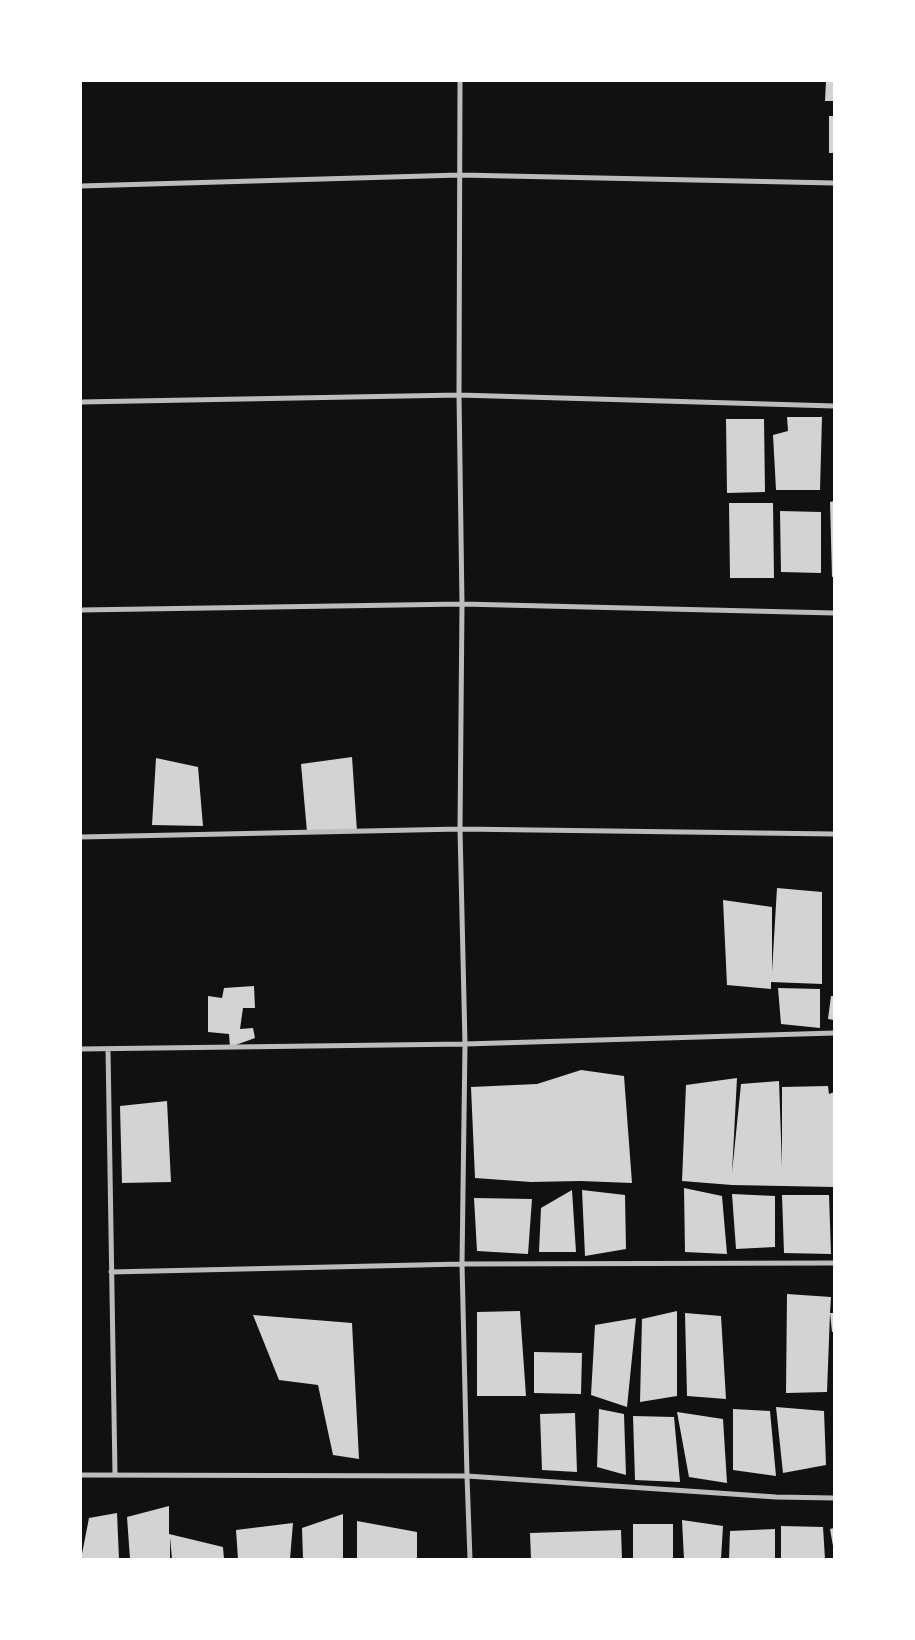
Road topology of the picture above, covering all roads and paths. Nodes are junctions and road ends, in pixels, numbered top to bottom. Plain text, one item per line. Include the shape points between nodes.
1 (460, 81) edge
2 (460, 175) junction
3 (834, 183) edge
4 (81, 186) edge
5 (459, 395) junction
6 (81, 402) edge
7 (834, 406) edge
8 (462, 604) junction
9 (81, 610) edge
10 (834, 613) edge
11 (460, 829) junction
12 (834, 834) edge
13 (81, 837) edge
14 (834, 1033) edge
15 (465, 1044) junction
16 (81, 1049) edge
17 (108, 1049) junction
18 (834, 1263) edge
19 (462, 1264) junction
20 (111, 1272) junction
21 (115, 1474) junction
22 (81, 1475) edge
23 (467, 1476) junction
24 (834, 1498) edge
25 (470, 1559) edge

1 - 2 street
2 - 3 street
2 - 4 street
2 - 5 street
5 - 6 street
5 - 7 street
5 - 8 street
8 - 9 street
8 - 10 street
8 - 11 street
11 - 12 street
11 - 13 street
11 - 15 street
14 - 15 street
15 - 17 street
15 - 19 street
16 - 17 street
17 - 20 street
18 - 19 street
19 - 20 street
19 - 23 street
20 - 21 street
21 - 22 street
21 - 23 street
23 - 24 street
23 - 25 street

